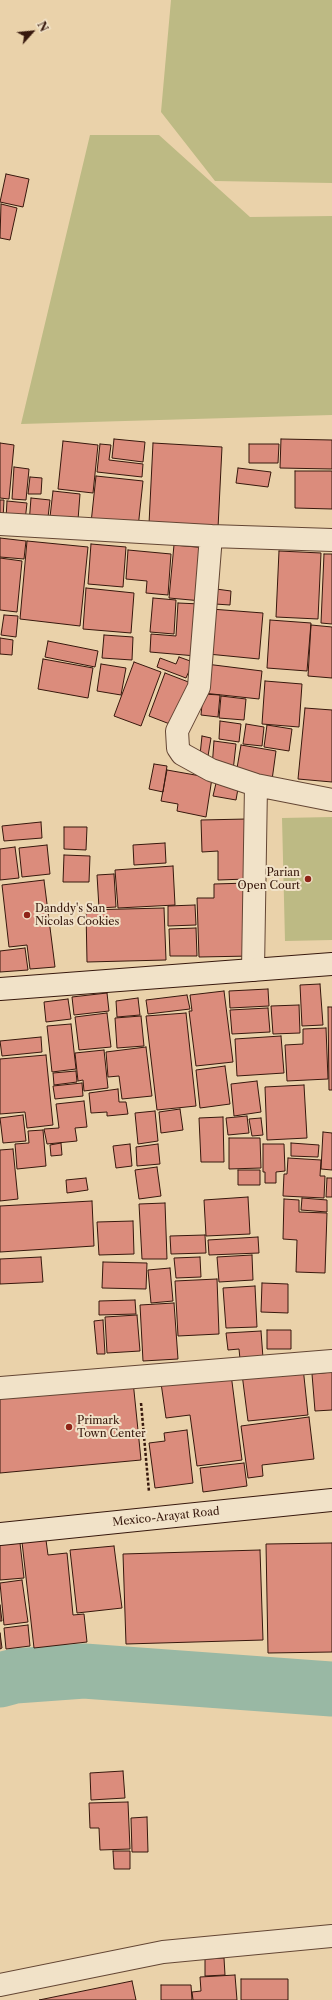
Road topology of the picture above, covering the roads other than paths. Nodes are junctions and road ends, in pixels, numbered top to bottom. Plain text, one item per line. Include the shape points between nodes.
1 (0, 524) edge
2 (211, 536) junction
3 (332, 540) edge
4 (256, 785) junction
5 (332, 800) edge
6 (332, 964) edge
7 (253, 970) junction
8 (0, 989) edge
9 (332, 1361) edge
10 (0, 1388) edge
11 (332, 1500) edge
12 (0, 1534) edge
13 (332, 1936) edge
14 (0, 1985) edge

1 - 2 street
2 - 3 street
2 - 4 street via 199,687 177,731 177,742 182,754 211,770
4 - 5 street
4 - 7 street
6 - 7 street
7 - 8 street
9 - 10 street
11 - 12 street, Mexico-Arayat Road
13 - 14 street via 163,1952

